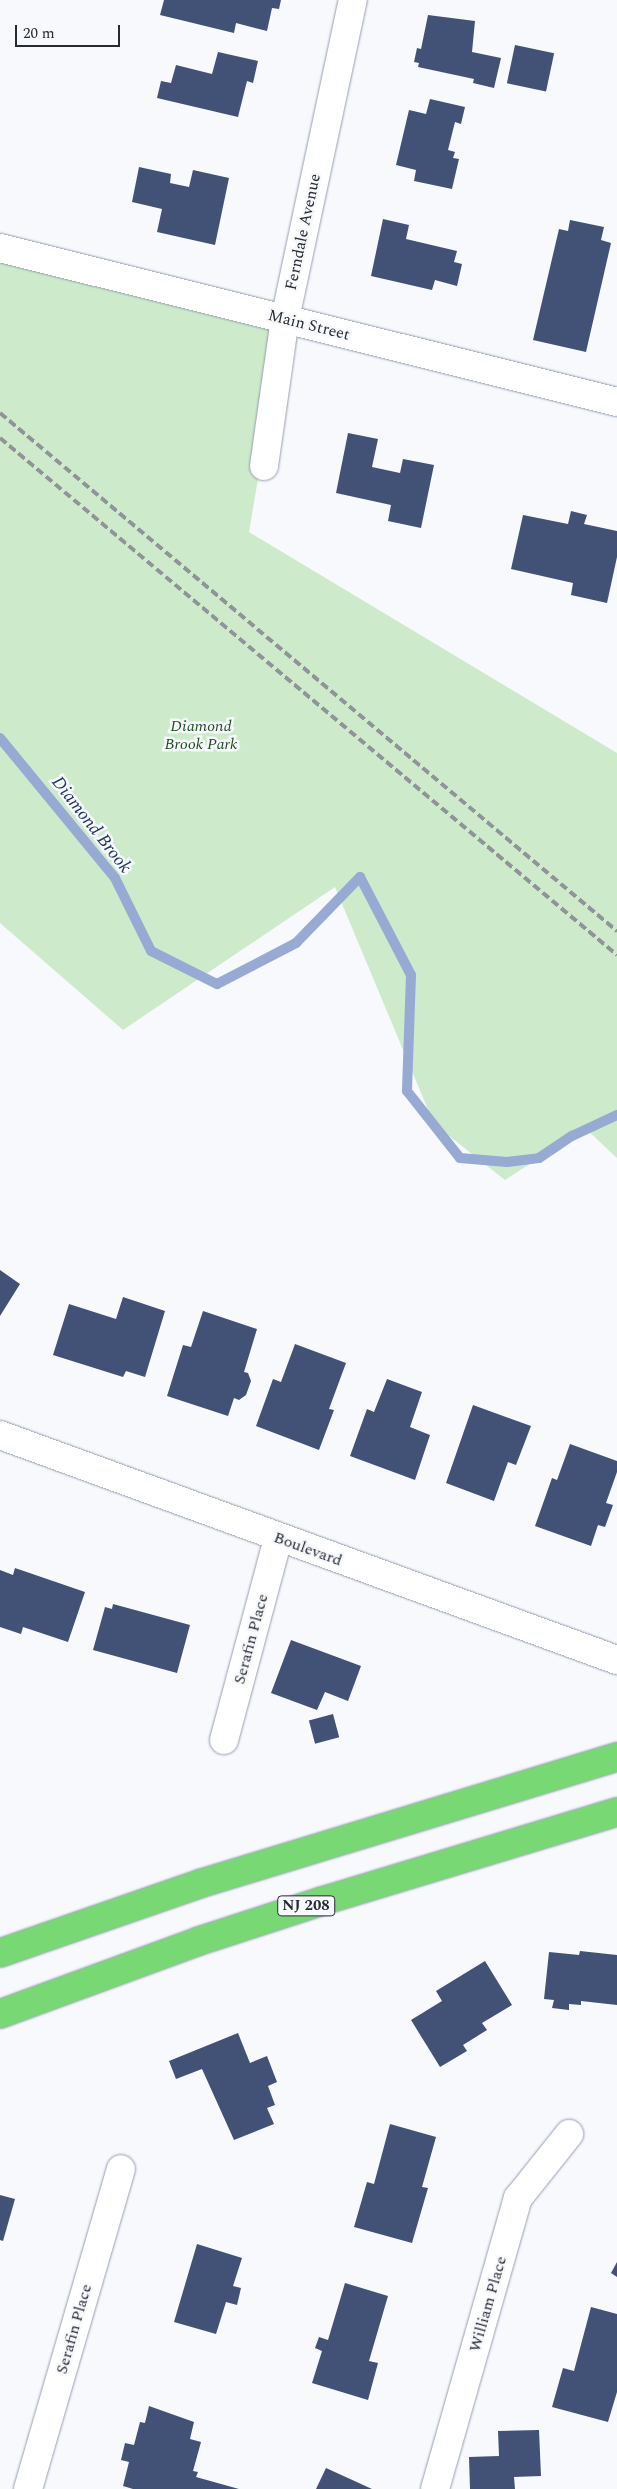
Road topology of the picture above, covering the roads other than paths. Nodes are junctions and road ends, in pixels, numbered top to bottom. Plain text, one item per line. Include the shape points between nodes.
1 (353, 0) edge
2 (0, 248) edge
3 (285, 319) junction
4 (617, 402) edge
5 (264, 466) dead end
6 (0, 1435) edge
7 (278, 1539) junction
8 (617, 1660) edge
9 (224, 1740) dead end
10 (613, 1758) edge
11 (617, 1812) edge
12 (0, 1953) edge
13 (0, 2014) edge
14 (569, 2134) dead end
15 (120, 2169) dead end
16 (28, 2489) edge
17 (435, 2489) edge

1 - 3 street, Ferndale Avenue
2 - 3 street, Main Street
3 - 4 street, Main Street
3 - 5 street, Ferndale Avenue
6 - 7 street, Boulevard
7 - 8 street, Boulevard
7 - 9 street, Serafin Place
10 - 12 highway via 220,1877
11 - 13 highway, NJ 208 via 303,1907
14 - 17 street, William Place via 518,2198
15 - 16 street, Serafin Place

